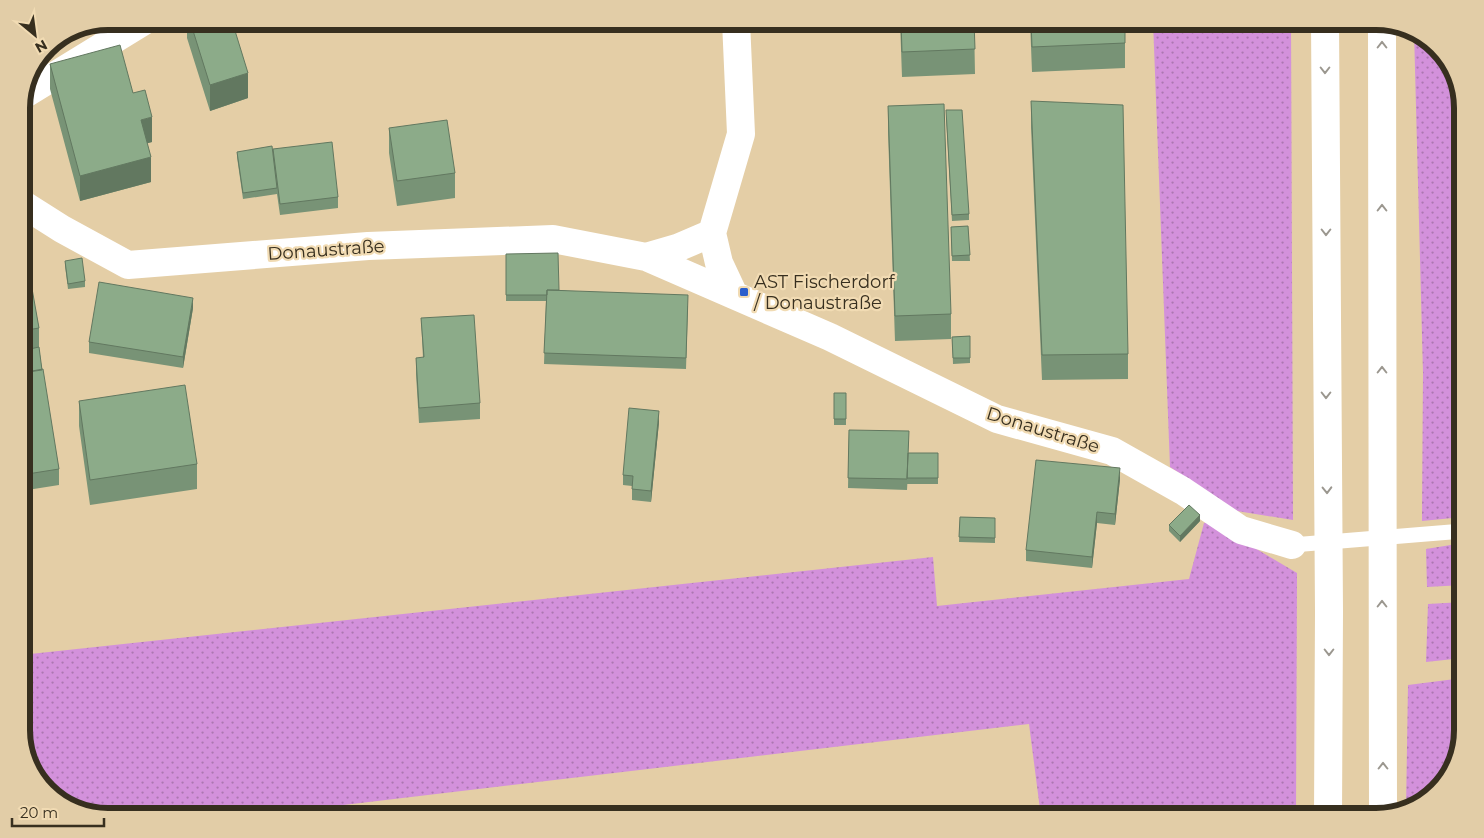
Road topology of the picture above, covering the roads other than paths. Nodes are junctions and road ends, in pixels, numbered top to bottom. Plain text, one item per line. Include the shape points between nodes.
1 (129, 30) edge
2 (736, 30) edge
3 (1325, 30) edge
4 (1382, 31) edge
5 (33, 89) edge
6 (30, 209) edge
7 (712, 233) junction
8 (646, 258) junction
9 (734, 294) junction
10 (1454, 532) edge
11 (1292, 545) joint
12 (1383, 807) edge
13 (1328, 808) edge

1 - 5 main road
2 - 7 main road via 742,134
3 -> 13 main road
12 -> 4 main road
6 - 8 main road, Donaustraße via 128,265 368,246 553,239
7 - 8 main road, Donaustraße
7 - 9 main road via 719,263
8 - 9 main road, Donaustraße
9 - 11 main road, Donaustraße via 997,419 1112,451 1183,491 1241,530
10 - 11 lane

